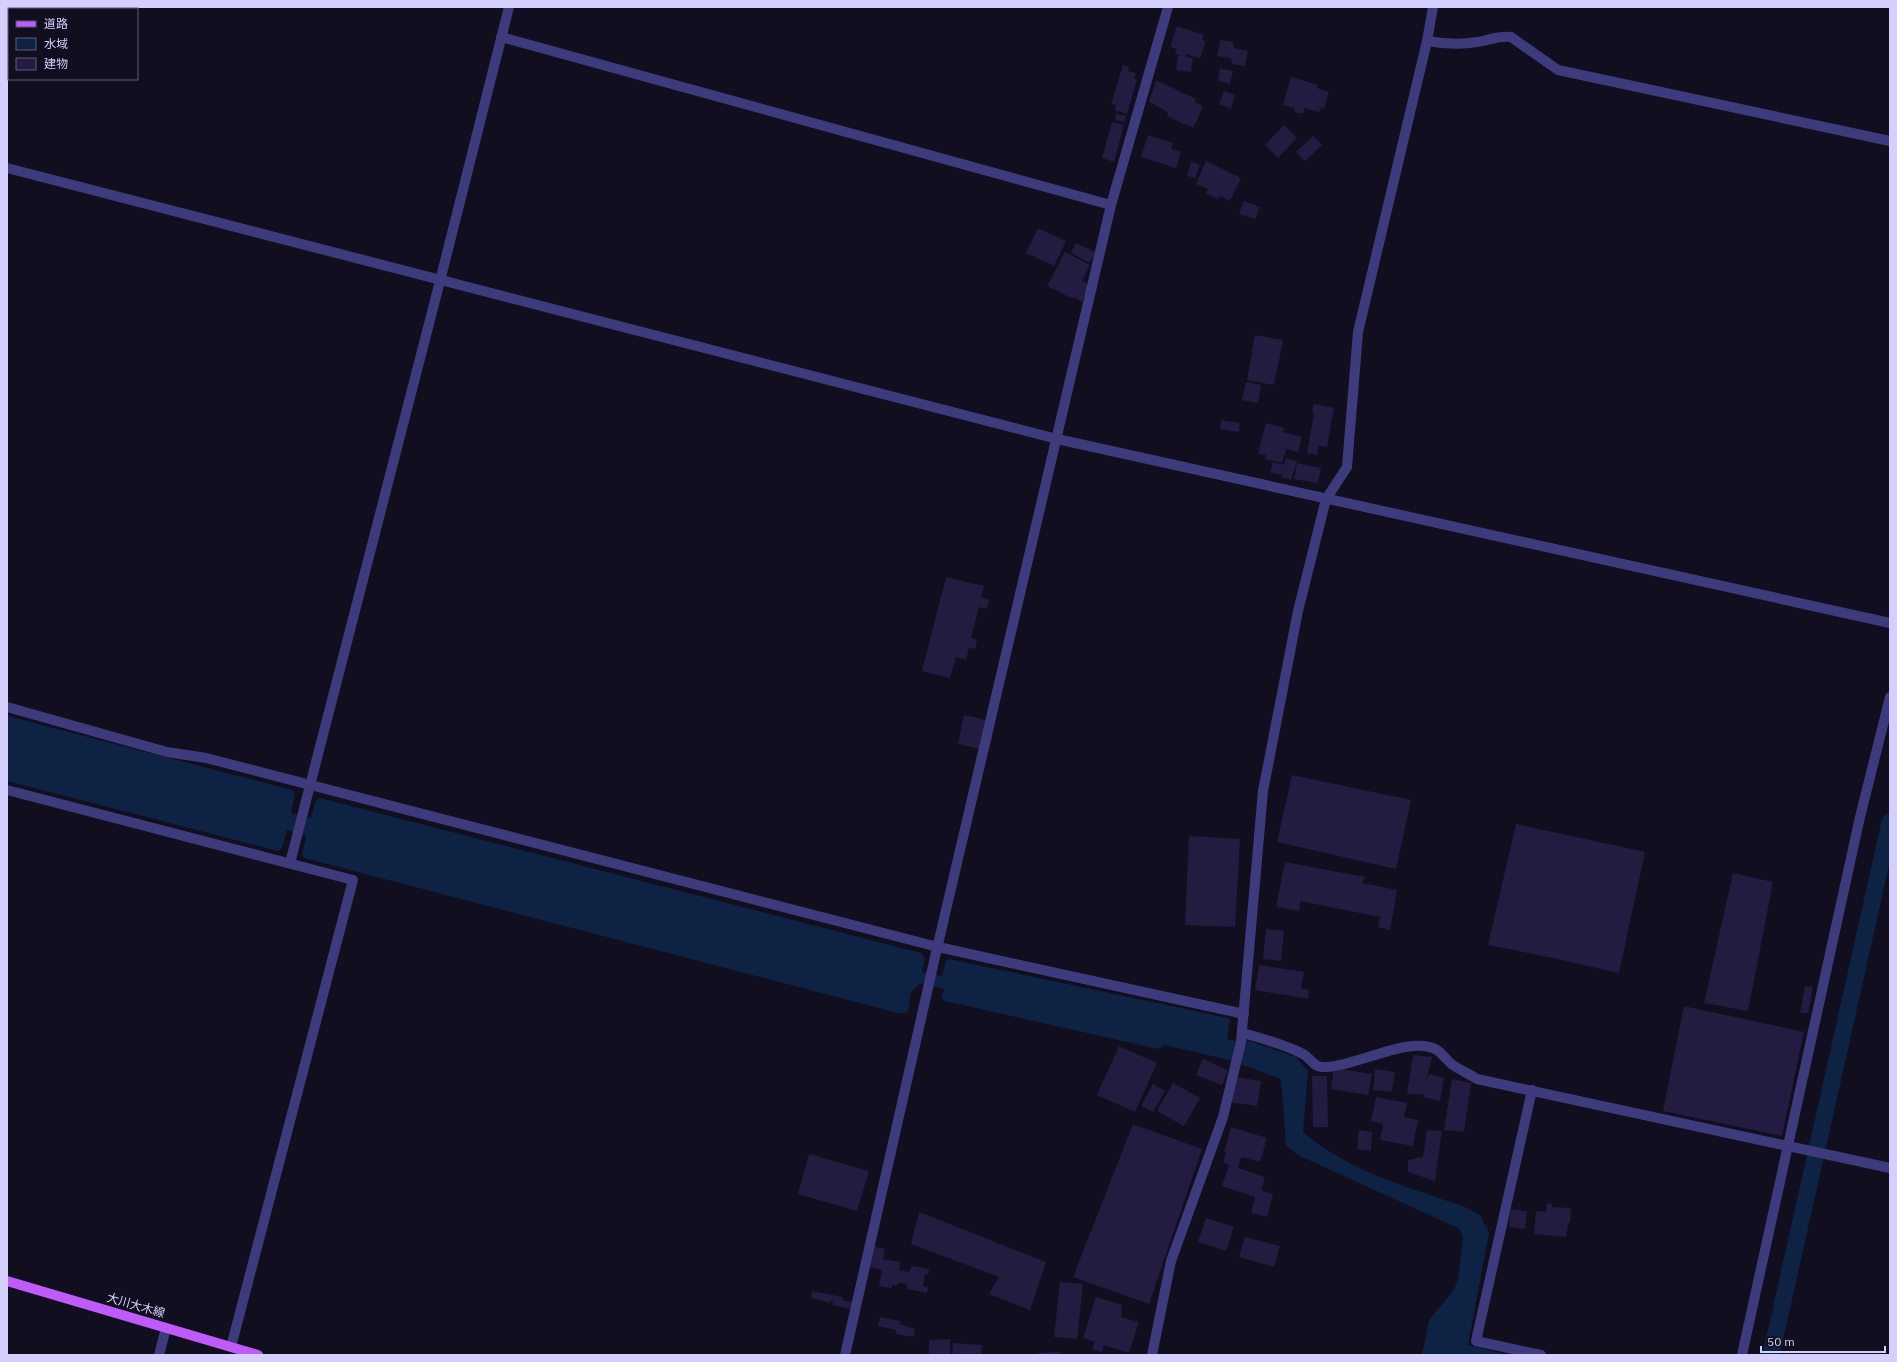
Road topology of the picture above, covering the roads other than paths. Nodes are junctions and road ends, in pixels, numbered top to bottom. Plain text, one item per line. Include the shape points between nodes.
1 (509, 7) edge
2 (1168, 7) edge
3 (1433, 7) edge
4 (500, 37) junction
5 (1427, 41) junction
6 (1890, 140) edge
7 (7, 168) edge
8 (1111, 205) junction
9 (440, 281) junction
10 (1057, 439) junction
11 (1326, 499) junction
12 (1890, 623) edge
13 (1890, 697) edge
14 (7, 707) edge
15 (7, 790) edge
16 (309, 790) junction
17 (290, 863) junction
18 (936, 952) junction
19 (1244, 1014) junction
20 (1243, 1033) junction
21 (1532, 1090) junction
22 (1788, 1146) junction
23 (1890, 1168) edge
24 (7, 1281) edge
25 (166, 1328) junction
26 (232, 1346) junction
27 (159, 1355) edge
28 (258, 1355) edge
29 (845, 1355) edge
30 (1152, 1355) edge
31 (1542, 1355) edge
32 (1742, 1355) edge

1 - 4 street
2 - 8 street
3 - 5 street
4 - 8 street
4 - 9 street
5 - 6 street via 1451,45 1477,42 1502,35 1511,37 1558,70
5 - 11 street via 1358,332 1347,467
7 - 9 street
8 - 10 street
9 - 10 street
9 - 16 street
10 - 11 street
10 - 18 street
11 - 12 street
11 - 19 street via 1298,611 1263,791
13 - 22 street via 1860,817
14 - 16 street via 167,752 206,758
15 - 17 street
16 - 17 street
16 - 18 street
17 - 26 street via 353,880
18 - 19 street
18 - 29 street
19 - 20 street
20 - 21 street via 1296,1050 1320,1067 1334,1066 1406,1047 1421,1046 1437,1050 1453,1065 1477,1079
20 - 30 street via 1223,1117 1170,1261
21 - 22 street
21 - 31 street via 1476,1341
22 - 23 street
22 - 32 street
24 - 25 main road, 大川大木線
25 - 26 main road, 大川大木線
25 - 27 street
26 - 28 main road, 大川大木線

